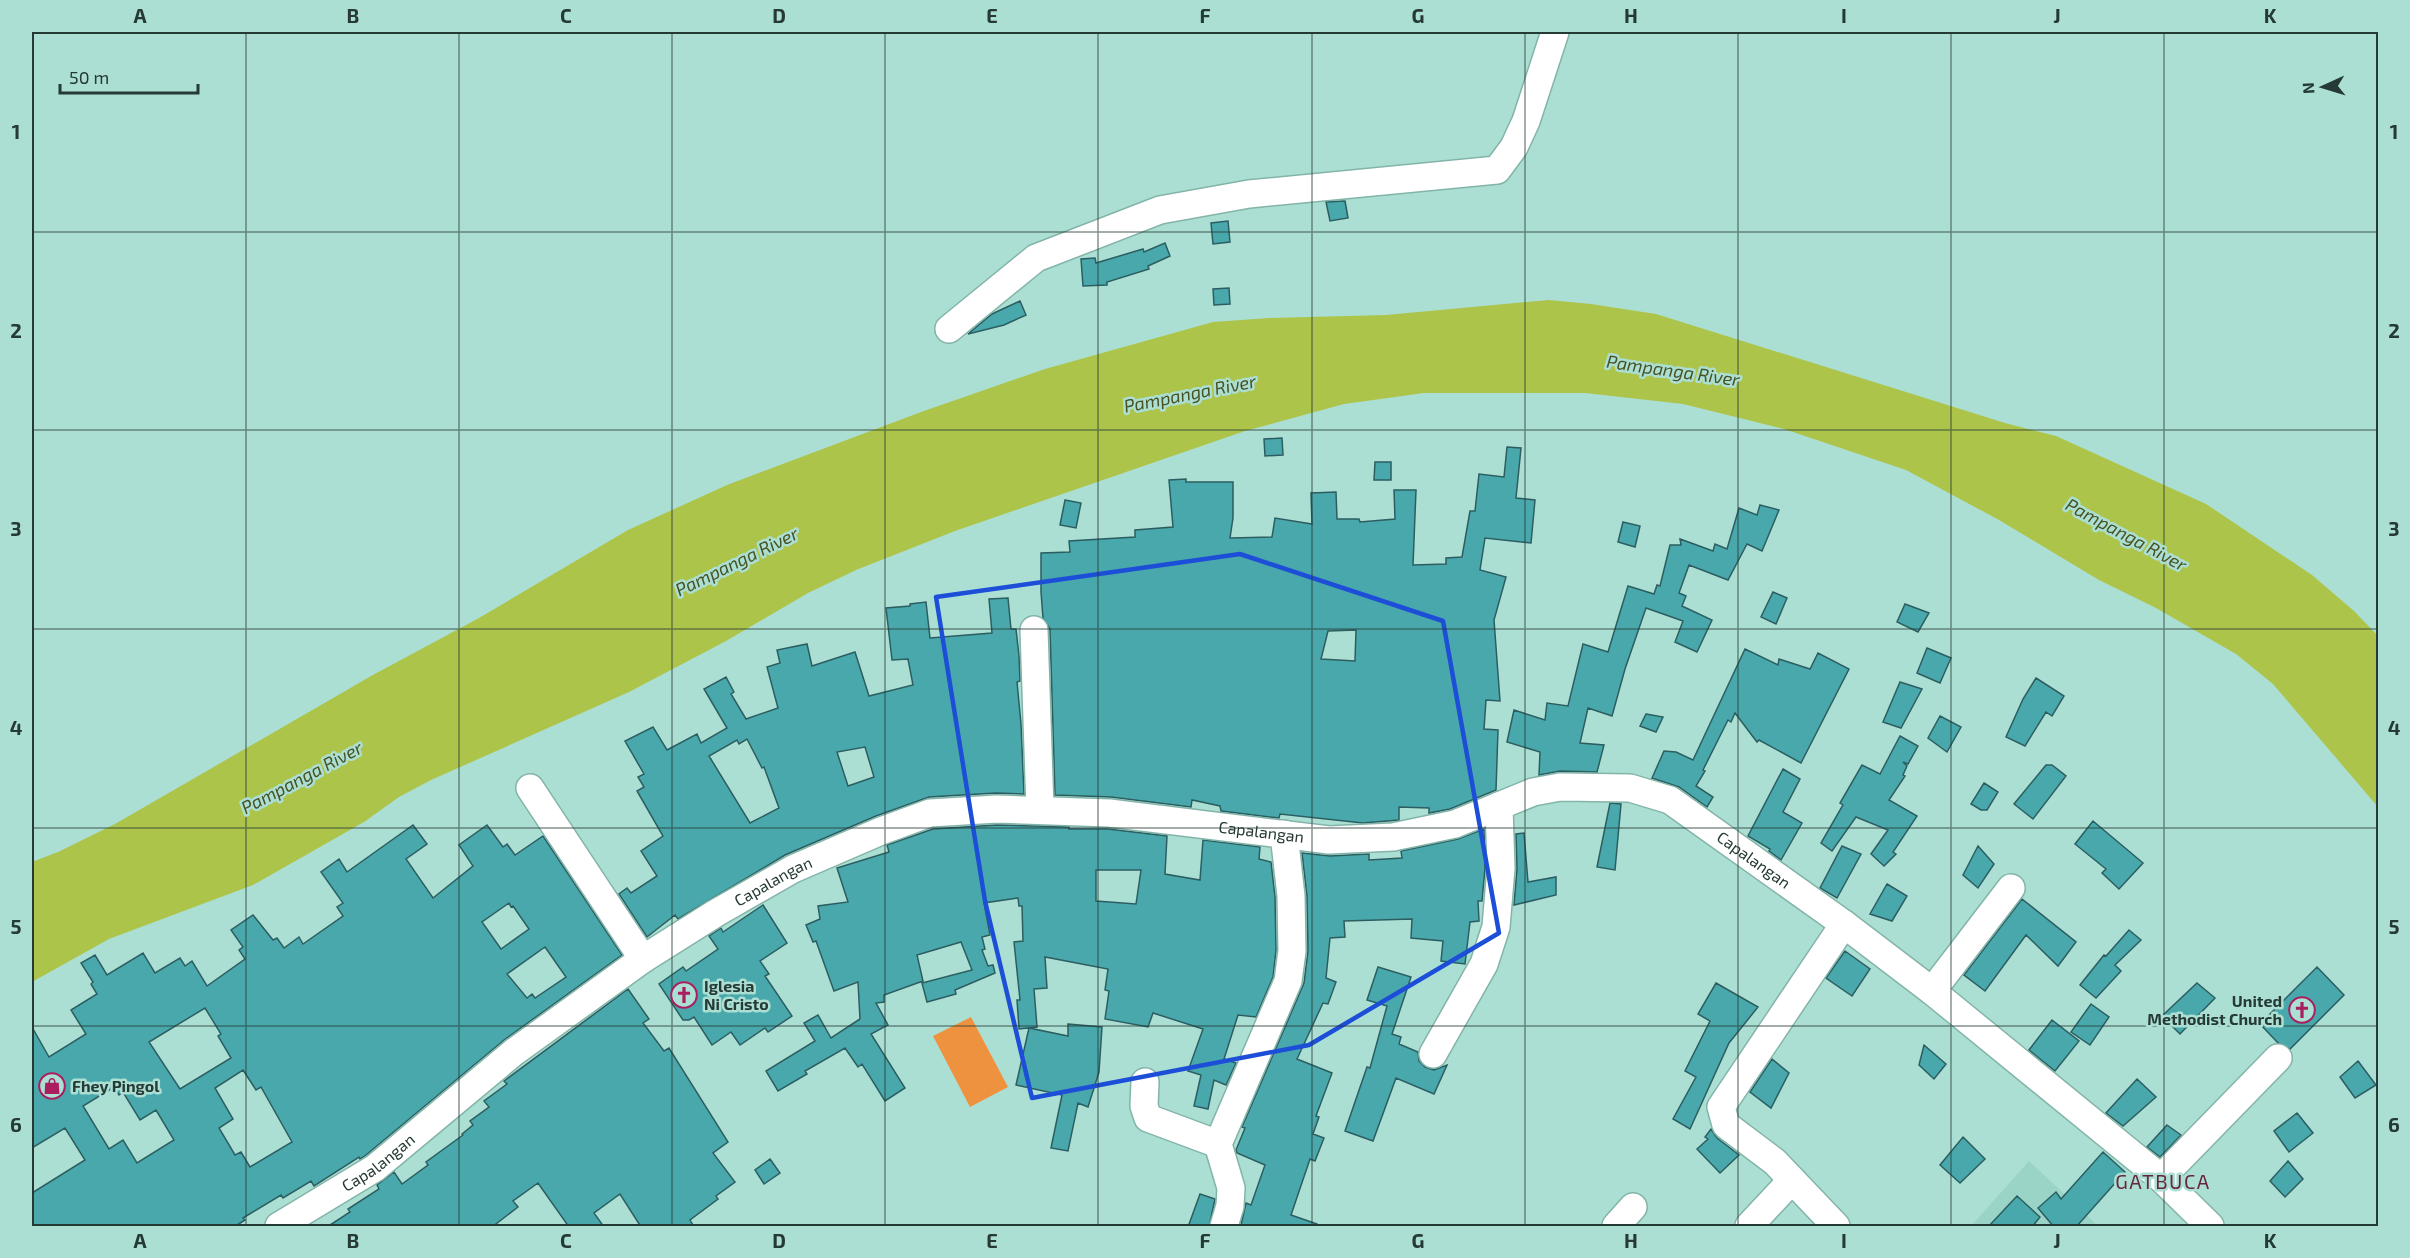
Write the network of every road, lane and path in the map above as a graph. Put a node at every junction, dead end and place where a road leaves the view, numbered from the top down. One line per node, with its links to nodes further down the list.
1 (1555, 32): 2 (street)
2 (949, 329)
3 (1034, 630): 6 (street)
4 (530, 788): 10 (street)
5 (1499, 806): 7 (street, Capalangan); 9 (street, Capalangan); 12 (street)
6 (1040, 809): 7 (street, Capalangan); 10 (street, Capalangan)
7 (1284, 834): 15 (street)
8 (2012, 888): 11 (street)
9 (1844, 924): 11 (street, Capalangan); 17 (street)
10 (643, 959): 18 (street, Capalangan)
11 (1932, 991): 16 (street, Capalangan)
12 (1433, 1054)
13 (2278, 1058): 16 (street)
14 (1145, 1082): 15 (street)
15 (1218, 1144): 19 (street)
16 (2161, 1178): 22 (street, Capalangan)
17 (1792, 1180): 20 (street); 21 (street)
18 (288, 1224)
19 (1224, 1227)
20 (1749, 1227)
21 (1836, 1227)
22 (2210, 1227)

